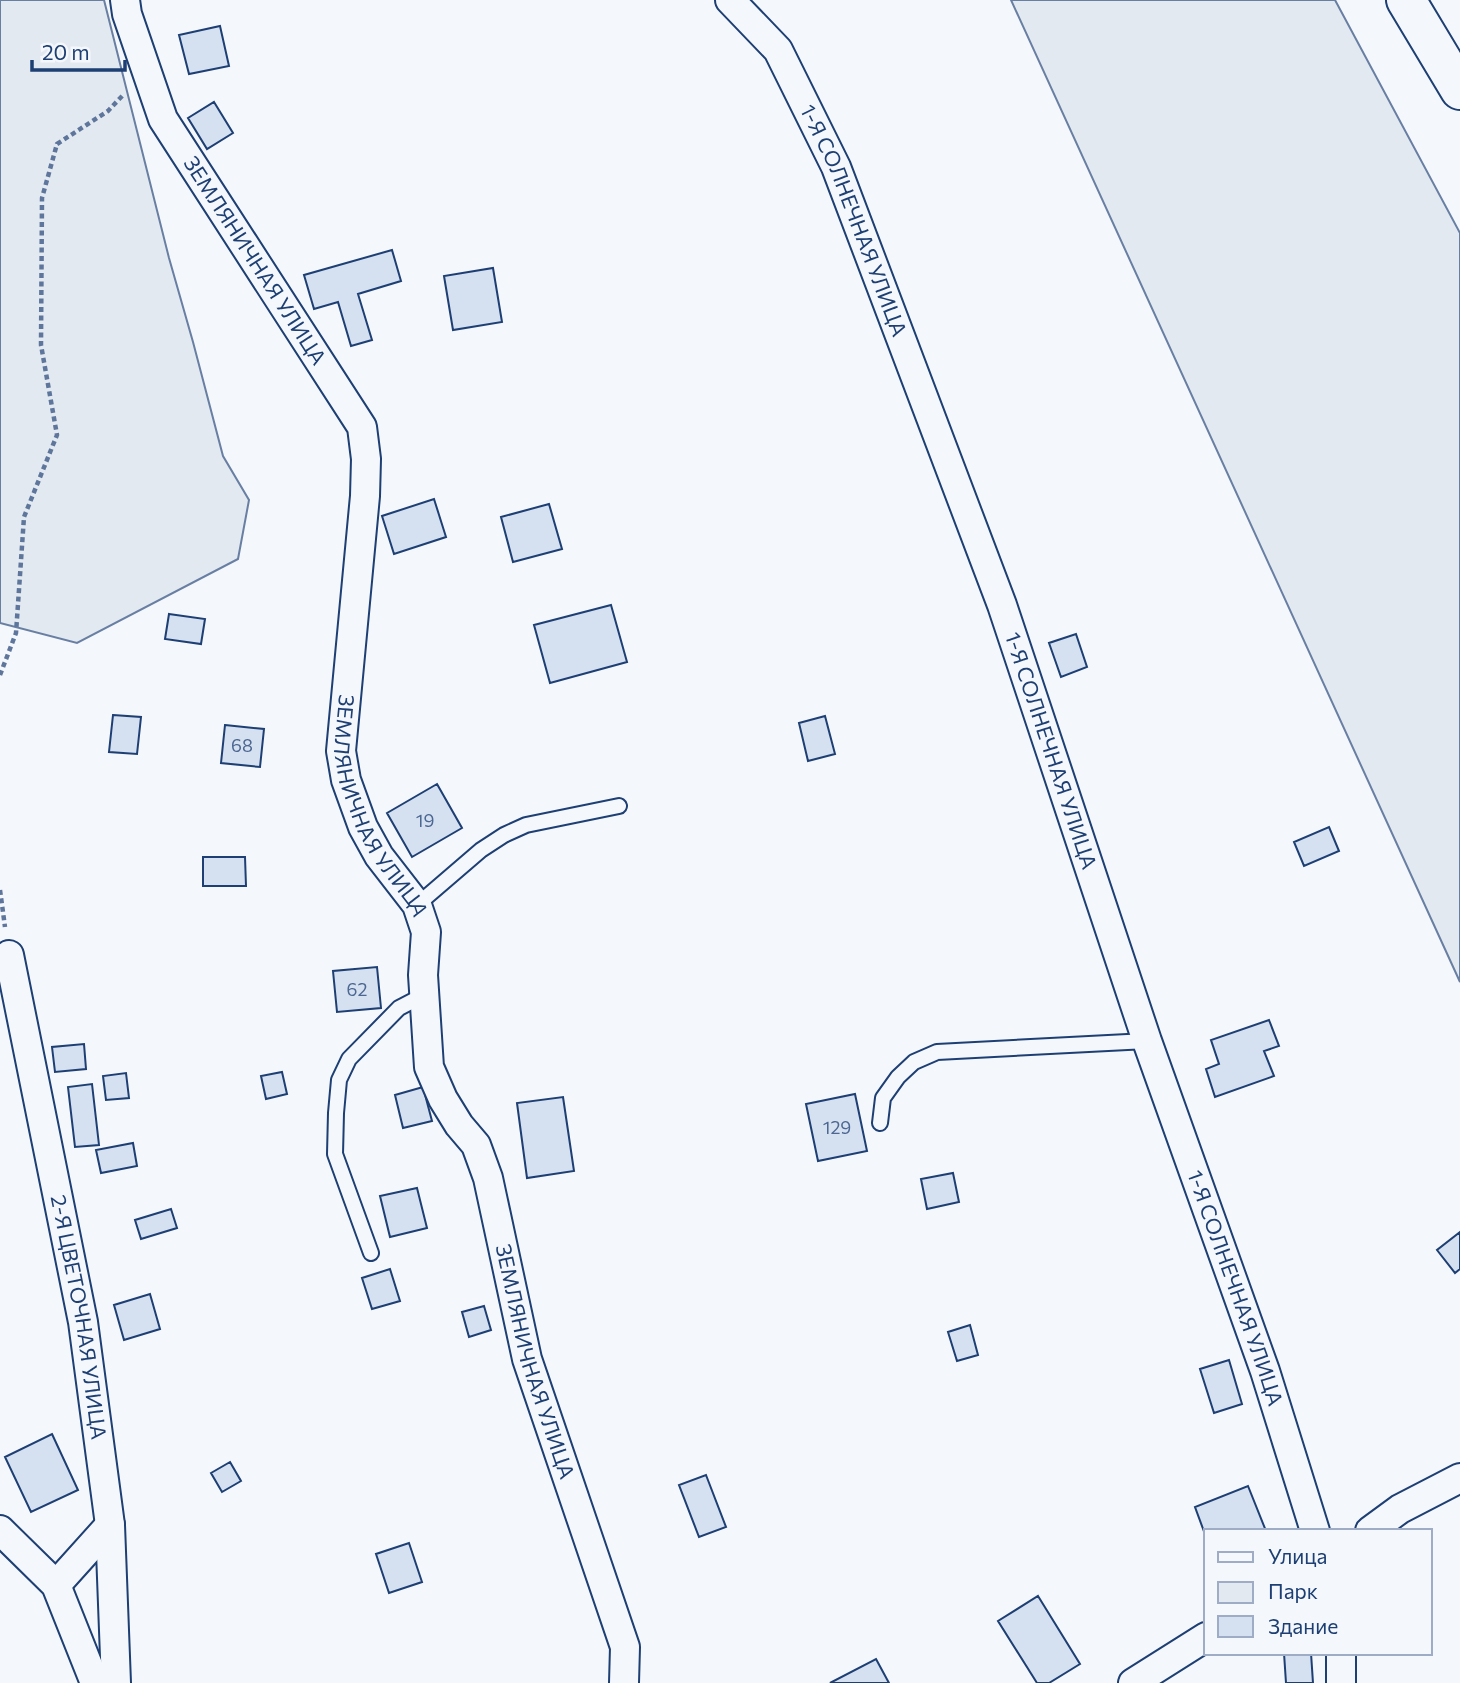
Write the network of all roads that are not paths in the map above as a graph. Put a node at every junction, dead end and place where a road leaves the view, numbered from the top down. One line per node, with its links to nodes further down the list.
1 (125, 0): 6 (street, ЗЕМЛЯНИЧНАЯ УЛИЦА)
2 (730, 0): 9 (street, 1-Я СОЛНЕЧНАЯ УЛИЦА)
3 (1406, 0): 4 (main road)
4 (1460, 90)
5 (619, 806): 6 (lane)
6 (417, 905): 8 (street, ЗЕМЛЯНИЧНАЯ УЛИЦА)
7 (9, 955): 13 (street, 2-Я ЦВЕТОЧНАЯ УЛИЦА)
8 (424, 995): 11 (lane); 22 (street, ЗЕМЛЯНИЧНАЯ УЛИЦА)
9 (1147, 1041): 10 (lane); 14 (street, 1-Я СОЛНЕЧНАЯ УЛИЦА)
10 (880, 1123)
11 (371, 1254)
12 (1460, 1478): 15 (street)
13 (110, 1525): 17 (street); 21 (street, 2-Я ЦВЕТОЧНАЯ УЛИЦА)
14 (1314, 1529)
15 (1373, 1529)
16 (0, 1530): 17 (street)
17 (56, 1586): 20 (street)
18 (1204, 1638): 23 (street)
19 (1341, 1655): 24 (street)
20 (95, 1683)
21 (116, 1683)
22 (624, 1683)
23 (1133, 1683)
24 (1341, 1683)

